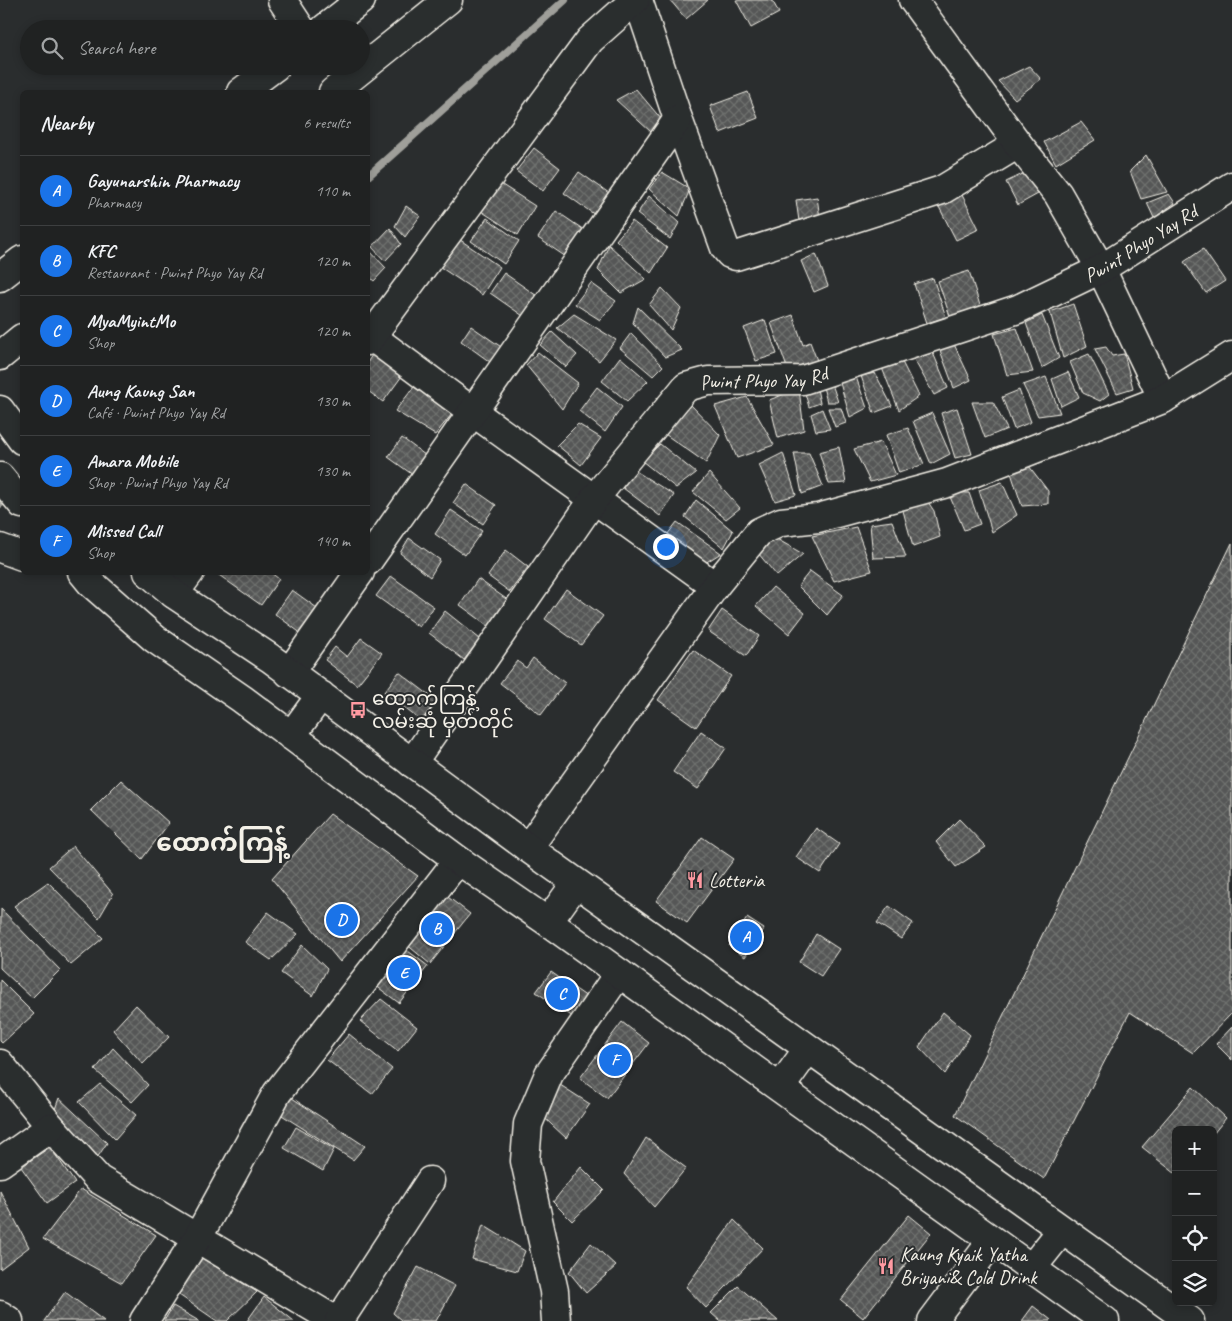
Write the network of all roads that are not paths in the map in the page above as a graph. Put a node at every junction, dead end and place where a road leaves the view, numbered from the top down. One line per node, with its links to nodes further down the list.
1 (282, 0): 6 (main road)
2 (361, 0): 7 (main road)
3 (448, 0): 8 (main road)
4 (636, 0): 13 (main road); 19 (main road)
5 (913, 0): 14 (main road)
6 (294, 20)
7 (335, 20)
8 (370, 62)
9 (264, 75): 11 (main road)
10 (354, 75): 12 (main road)
11 (244, 90)
12 (336, 90)
13 (678, 119): 14 (main road); 26 (main road)
14 (1018, 144): 17 (main road)
15 (1232, 186): 17 (main road, Pwint Phyo Yay Rd)
16 (20, 262): 18 (main road)
17 (1101, 270): 24 (main road); 29 (main road, Pwint Phyo Yay Rd)
18 (0, 277)
19 (370, 336)
20 (370, 338): 26 (main road)
21 (20, 340): 22 (main road)
22 (0, 356)
23 (1232, 356): 24 (main road)
24 (1163, 398): 38 (main road)
25 (0, 410): 27 (main road)
26 (472, 412): 29 (main road); 33 (main road)
27 (20, 437)
28 (0, 477): 30 (main road)
29 (594, 499): 38 (main road); 43 (main road, Pwint Phyo Yay Rd)
30 (20, 502)
31 (0, 548): 32 (main road)
32 (20, 555)
33 (370, 558)
34 (152, 575): 39 (main road)
35 (188, 575): 39 (main road)
36 (358, 575): 40 (main road)
37 (86, 578): 42 (main road)
38 (715, 586): 44 (main road)
39 (174, 594): 40 (main road)
40 (289, 672): 41 (main road)
41 (321, 696): 42 (main road); 43 (main road)
42 (291, 736): 45 (main road)
43 (412, 763): 44 (main road)
44 (528, 848): 46 (main road)
45 (458, 860): 47 (main road); 56 (main road)
46 (576, 883): 47 (main road); 49 (main road)
47 (548, 922): 48 (main road)
48 (618, 973): 51 (main road); 63 (main road)
49 (808, 1049): 51 (main road); 55 (main road)
50 (0, 1064): 52 (main road)
51 (780, 1088): 57 (main road)
52 (52, 1127): 53 (main road); 56 (main road)
53 (0, 1163)
54 (430, 1181): 62 (main road)
55 (1062, 1230): 58 (main road); 66 (main road)
56 (198, 1237): 61 (main road); 62 (main road)
57 (992, 1241): 58 (main road); 64 (main road)
58 (1031, 1269): 65 (main road)
59 (0, 1315): 60 (main road)
60 (9, 1321)
61 (144, 1321)
62 (338, 1321)
63 (556, 1321)
64 (932, 1321)
65 (1105, 1321)
66 (1190, 1321)

